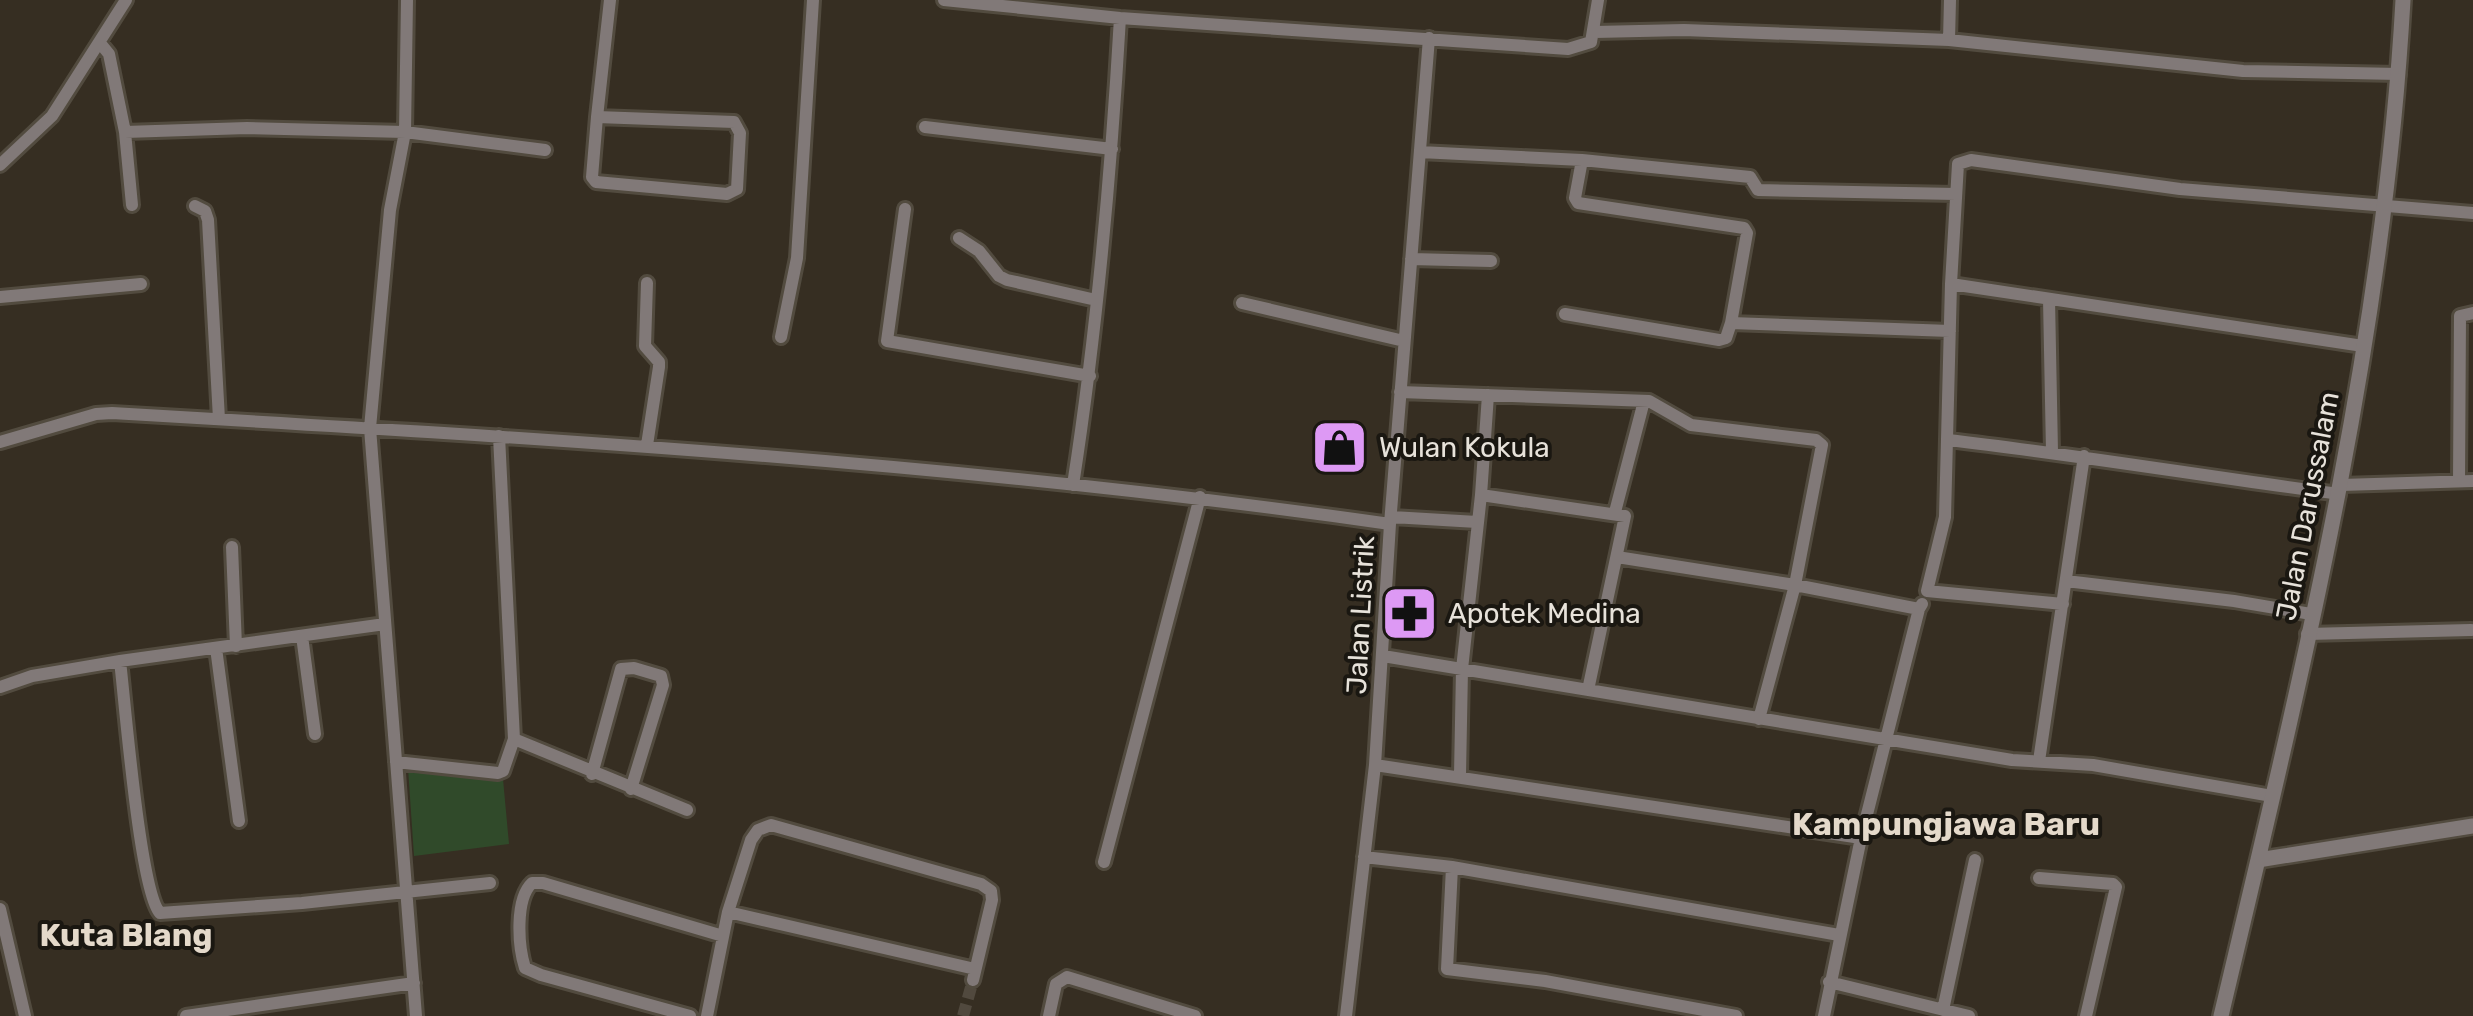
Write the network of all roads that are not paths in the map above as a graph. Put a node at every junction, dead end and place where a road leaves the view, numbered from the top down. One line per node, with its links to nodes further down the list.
1 (126, 0): 14 (street)
2 (408, 0): 19 (street)
3 (610, 0): 16 (street)
4 (813, 0): 45 (street)
5 (944, 0): 9 (street)
6 (1598, 0): 11 (street)
7 (1950, 0): 13 (street)
8 (2402, 0): 15 (street, Jalan Darussalam)
9 (995, 3): 10 (street)
10 (1120, 18): 12 (street); 20 (street)
11 (1594, 32): 12 (street); 13 (street)
12 (1428, 38): 22 (street, Jalan Listrik)
13 (1949, 40): 15 (street)
14 (100, 43): 18 (street); 24 (street)
15 (2398, 74): 28 (street, Jalan Darussalam)
16 (596, 117): 16 (street)
17 (926, 127): 20 (street)
18 (125, 132): 19 (street); 26 (street)
19 (406, 132): 21 (street); 53 (street)
20 (1112, 149): 39 (street)
21 (545, 150)
22 (1420, 152): 23 (street); 32 (street, Jalan Listrik)
23 (1582, 160): 25 (street); 43 (street)
24 (0, 165)
25 (1956, 194): 28 (street); 36 (street)
26 (132, 205)
27 (195, 206): 52 (street)
28 (2384, 208): 30 (street); 47 (street, Jalan Darussalam)
29 (905, 209): 48 (street)
30 (2473, 214)
31 (959, 238): 39 (street)
32 (1411, 258): 33 (street); 46 (street, Jalan Listrik)
33 (1492, 261)
34 (647, 283): 57 (street)
35 (140, 284): 37 (street)
36 (1951, 284): 38 (street); 44 (street)
37 (0, 297)
38 (2048, 299): 47 (street); 58 (street)
39 (1096, 300): 48 (street)
40 (1242, 303): 46 (street)
41 (2473, 313): 60 (street)
42 (1565, 314): 43 (street)
43 (1731, 323): 44 (street)
44 (1950, 331): 55 (street)
45 (781, 337)
46 (1404, 340): 49 (street, Jalan Listrik)
47 (2363, 346): 62 (street, Jalan Darussalam)
48 (1090, 376): 61 (street)
49 (1400, 392): 50 (street); 66 (street, Jalan Listrik)
50 (1488, 395): 51 (street); 63 (street)
51 (1644, 401): 65 (street); 71 (street)
52 (219, 419): 53 (street); 56 (street)
53 (370, 428): 54 (street); 76 (street)
54 (498, 436): 57 (street); 89 (street)
55 (1948, 440): 58 (street); 72 (street)
56 (0, 442)
57 (647, 446): 61 (street)
58 (2052, 452): 59 (street)
59 (2084, 456): 62 (street); 70 (street)
60 (2466, 481): 62 (street)
61 (1074, 484): 64 (street)
62 (2340, 490): 75 (street, Jalan Darussalam)
63 (1481, 495): 65 (street); 67 (street)
64 (1200, 497): 66 (street); 105 (street)
65 (1614, 512): 69 (street)
66 (1391, 520): 67 (street); 82 (street, Jalan Listrik)
67 (1478, 522): 84 (street)
68 (232, 546): 80 (street)
69 (1617, 557): 71 (street); 86 (street)
70 (2066, 581): 73 (street); 75 (street)
71 (1795, 584): 74 (street); 87 (street)
72 (1927, 591): 73 (street); 74 (street)
73 (2063, 604): 91 (street)
74 (1920, 609): 90 (street)
75 (2312, 614): 78 (street, Jalan Darussalam)
76 (385, 624): 79 (street); 92 (street)
77 (2471, 630): 78 (street)
78 (2307, 634): 97 (street, Jalan Darussalam)
79 (302, 636): 80 (street); 88 (street)
80 (236, 646): 81 (street)
81 (216, 648): 83 (street); 99 (street)
82 (1383, 656): 84 (street); 93 (street, Jalan Listrik)
83 (120, 661): 85 (street); 109 (street)
84 (1462, 669): 86 (street); 95 (street)
85 (0, 687)
86 (1588, 690): 87 (street)
87 (1759, 719): 90 (street)
88 (314, 734)
89 (514, 739): 92 (street); 94 (street)
90 (1888, 739): 91 (street); 101 (street)
91 (2039, 761): 97 (street)
92 (396, 762): 109 (street)
93 (1376, 765): 95 (street); 102 (street, Jalan Listrik)
94 (592, 774): 96 (street); 96 (street)
95 (1460, 775): 101 (street)
96 (631, 788): 98 (street)
97 (2272, 796): 104 (street, Jalan Darussalam)
98 (686, 810)
99 (239, 821)
100 (2473, 826): 104 (street)
101 (1861, 838): 112 (street)
102 (1364, 858): 106 (street); 124 (street, Jalan Listrik)
103 (1975, 860): 116 (street)
104 (2258, 860): 129 (street, Jalan Darussalam)
105 (1104, 862)
106 (1452, 868): 112 (street); 125 (street)
107 (2040, 878): 128 (street)
108 (490, 883): 109 (street)
109 (407, 892): 115 (street)
110 (0, 909): 117 (street)
111 (728, 912): 111 (street); 113 (street)
112 (1839, 935): 114 (street)
113 (722, 936): 120 (street); 121 (street)
114 (1829, 982): 116 (street); 126 (street)
115 (414, 984): 118 (street); 119 (street)
116 (1943, 1010): 127 (street)
117 (25, 1016)
118 (186, 1016)
119 (416, 1016)
120 (690, 1016)
121 (707, 1016)
122 (1049, 1016): 123 (street)
123 (1196, 1016)
124 (1346, 1016)
125 (1736, 1016)
126 (1824, 1016)
127 (1969, 1016)
128 (2086, 1016)
129 (2221, 1016)

